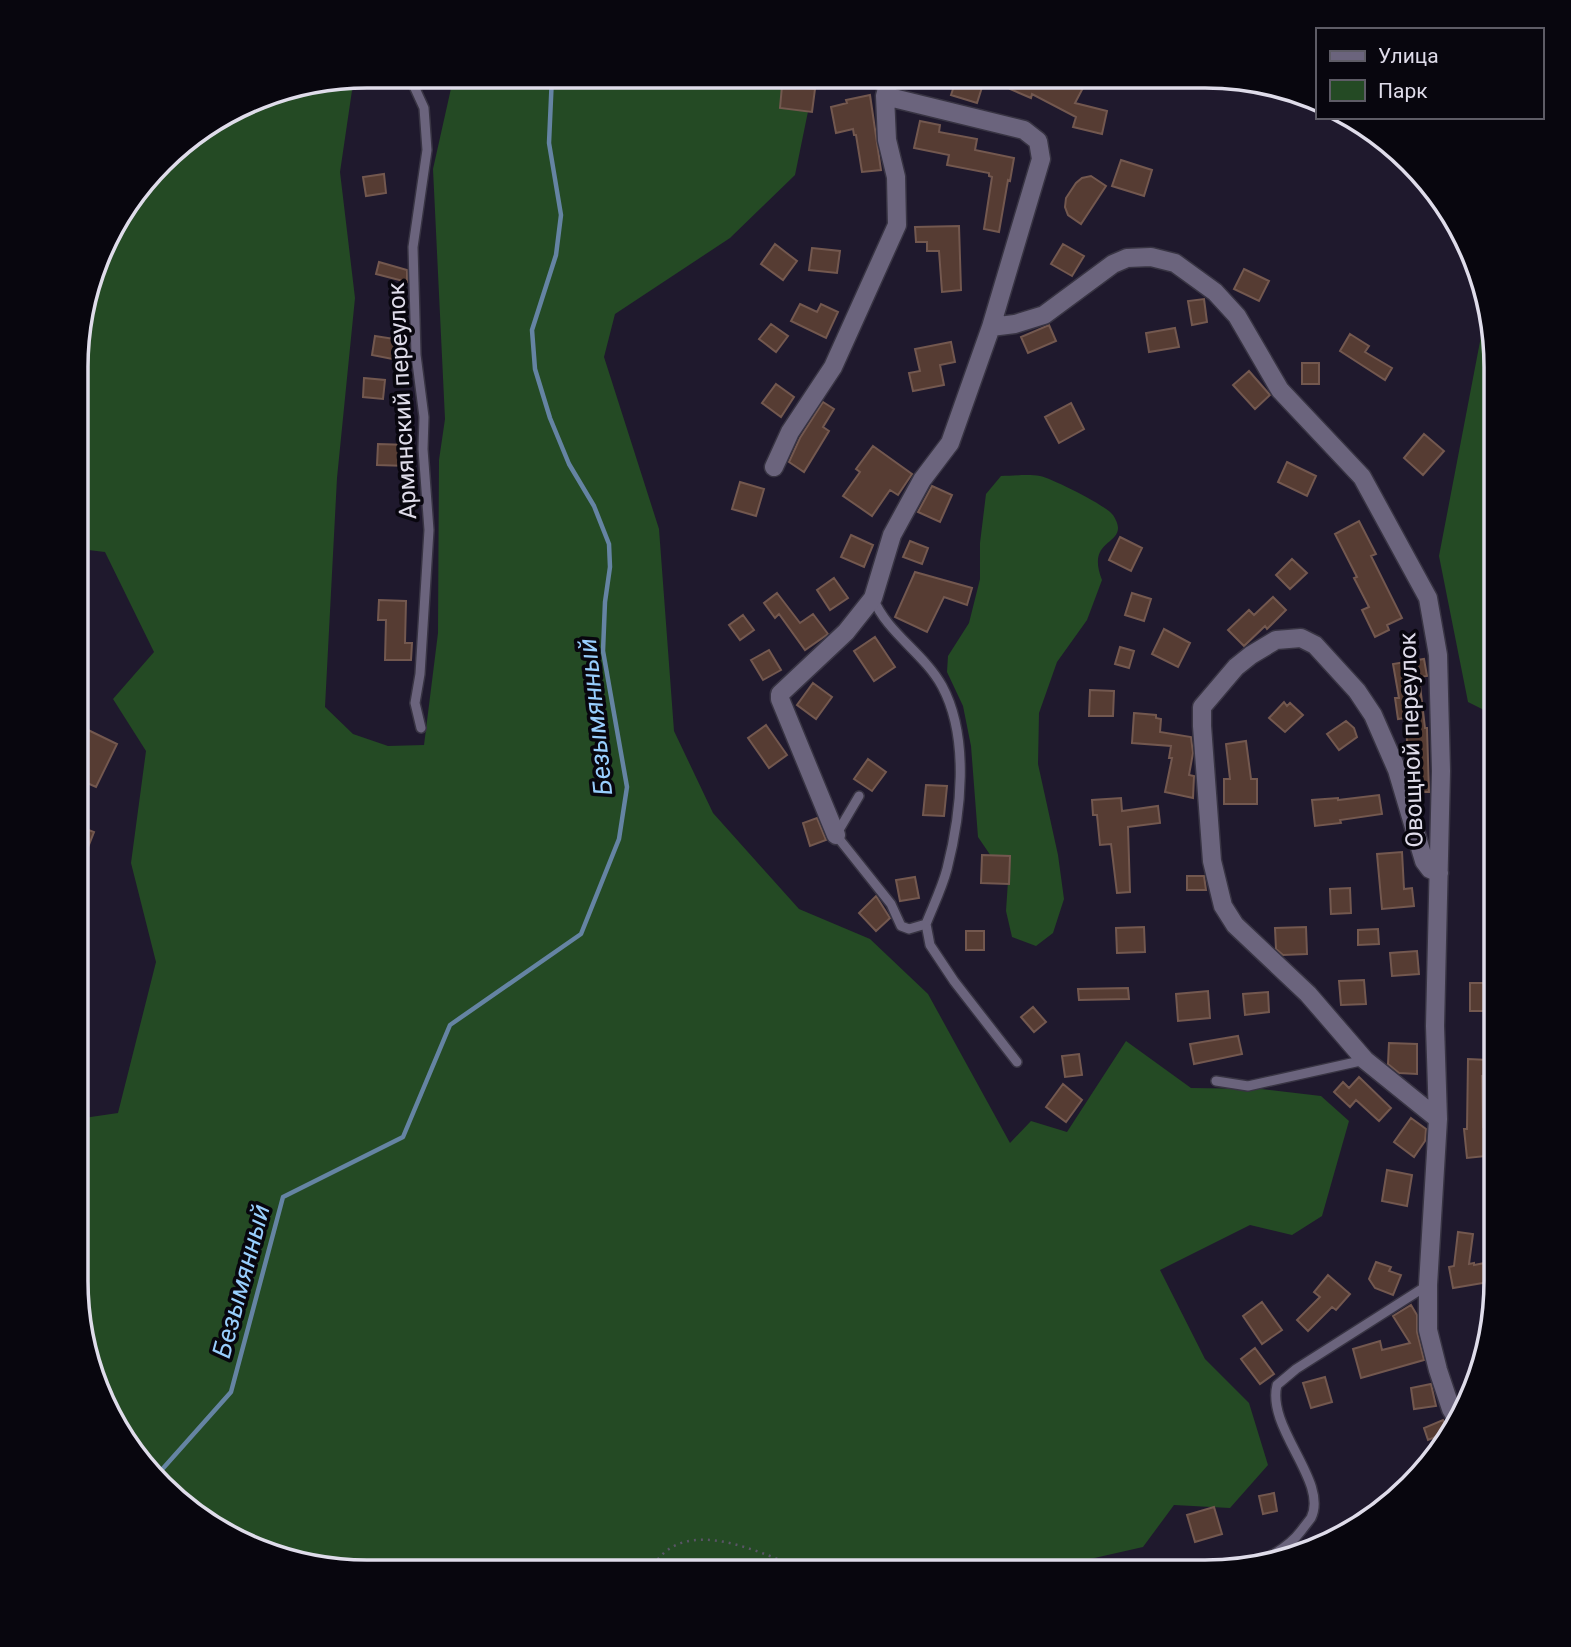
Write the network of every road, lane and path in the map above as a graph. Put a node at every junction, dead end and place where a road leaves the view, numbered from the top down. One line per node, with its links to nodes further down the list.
1 (414, 88): 7 (lane, Армянский переулок)
2 (887, 88): 3 (street)
3 (885, 96): 4 (street); 5 (street)
4 (991, 327): 6 (street); 10 (street, Овощной переулок)
5 (774, 467)
6 (873, 598): 9 (street); 11 (lane)
7 (421, 728)
8 (859, 796): 9 (lane)
9 (836, 835): 11 (lane)
10 (1439, 873): 12 (street); 15 (street, Овощной переулок)
11 (926, 924): 13 (lane)
12 (1365, 1060): 14 (lane); 15 (street)
13 (1017, 1062)
14 (1216, 1081)
15 (1438, 1119): 16 (street, Овощной переулок)
16 (1428, 1284): 17 (street, Овощной переулок); 18 (lane)
17 (1452, 1410)
18 (1281, 1549)
19 (658, 1560): 20 (path)
20 (777, 1560)

